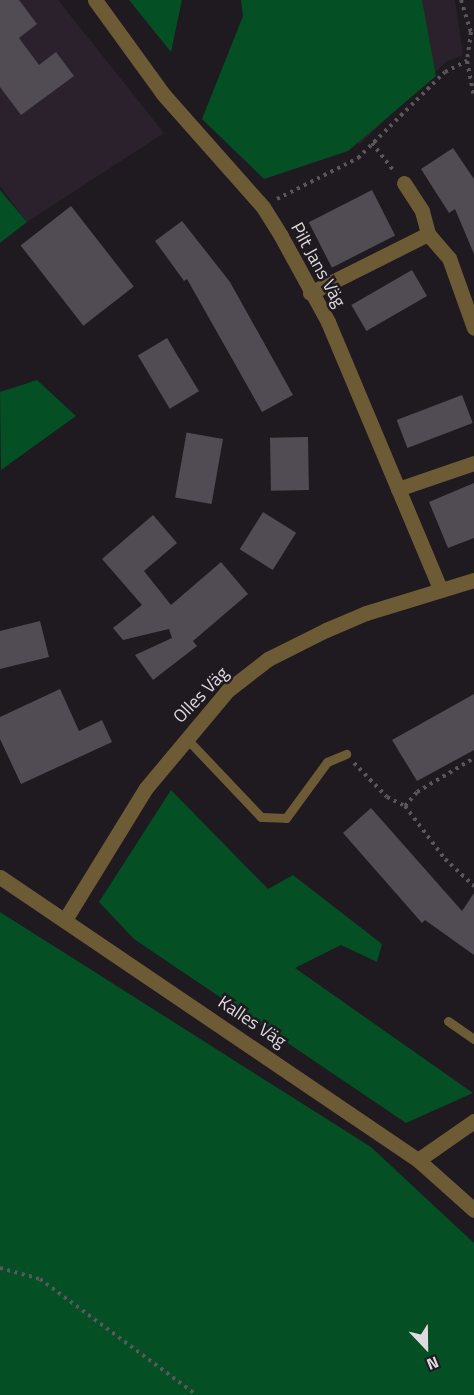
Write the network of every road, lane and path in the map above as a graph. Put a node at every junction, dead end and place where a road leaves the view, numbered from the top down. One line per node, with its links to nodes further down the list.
1 (94, 0): 7 (street, Pilt Jans Väg)
2 (461, 0): 3 (path)
3 (467, 61): 4 (path); 5 (path)
4 (474, 98)
5 (372, 143): 6 (path); 7 (path)
6 (404, 183): 8 (street)
7 (263, 207): 9 (street, Pilt Jans Väg)
8 (428, 234): 9 (street); 10 (street)
9 (310, 293): 12 (street, Pilt Jans Väg)
10 (474, 328)
11 (474, 463): 12 (street)
12 (398, 489): 14 (street, Pilt Jans Väg)
13 (474, 579): 14 (street, Olles Väg)
14 (440, 589): 15 (street, Olles Väg)
15 (186, 738): 16 (lane); 21 (street, Olles Väg)
16 (346, 754): 18 (path)
17 (474, 758): 18 (path)
18 (405, 806): 20 (path)
19 (0, 877): 21 (street, Kalles Väg)
20 (474, 886)
21 (66, 918): 25 (street, Kalles Väg)
22 (448, 1021): 23 (lane)
23 (474, 1039)
24 (474, 1121): 25 (street)
25 (418, 1160): 26 (street, Kalles Väg)
26 (474, 1210)
27 (0, 1268): 28 (path)
28 (197, 1395)

